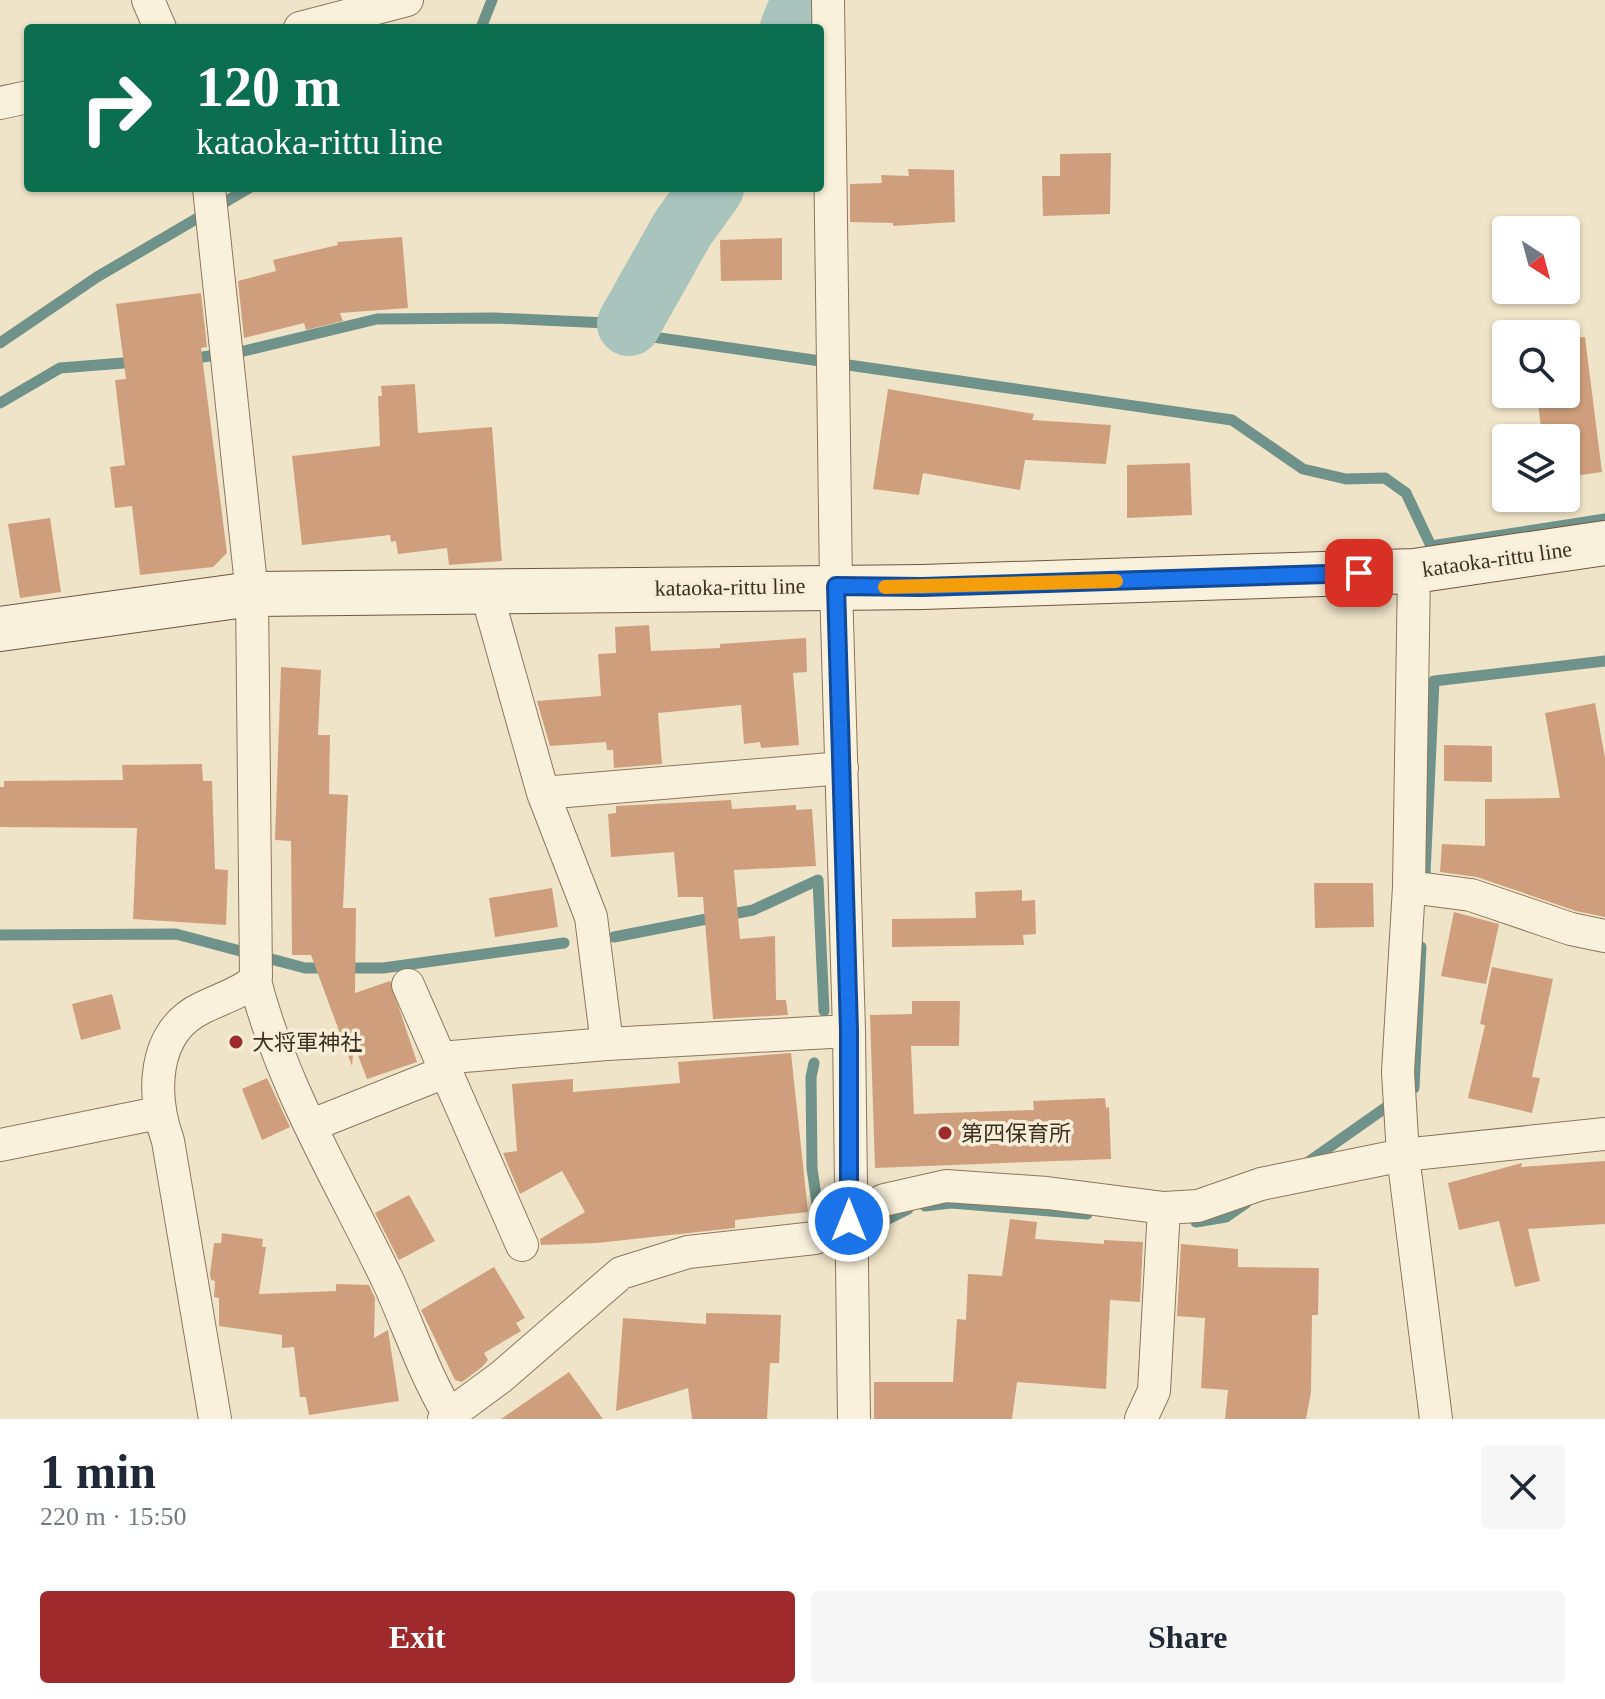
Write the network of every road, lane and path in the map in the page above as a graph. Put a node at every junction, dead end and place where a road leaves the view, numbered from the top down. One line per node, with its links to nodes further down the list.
1 (148, 0): 4 (street)
2 (407, 0): 5 (street)
3 (828, 0): 11 (street)
4 (158, 24)
5 (315, 24)
6 (24, 98): 7 (street)
7 (0, 103)
8 (209, 192): 13 (street)
9 (1605, 543): 10 (main road, kataoka-rittu line)
10 (1414, 571): 11 (main road, kataoka-rittu line); 17 (street)
11 (836, 586): 12 (main road, kataoka-rittu line); 15 (street)
12 (486, 591): 13 (main road, kataoka-rittu line); 16 (street)
13 (252, 594): 14 (main road, kataoka-rittu line); 19 (street)
14 (0, 629)
15 (842, 768): 16 (street); 21 (street)
16 (543, 793): 22 (street)
17 (1411, 888): 18 (street); 27 (street)
18 (1605, 936)
19 (256, 980): 24 (street); 25 (street)
20 (408, 985): 23 (street)
21 (849, 1031): 22 (street); 30 (street)
22 (607, 1044): 23 (street)
23 (443, 1065): 25 (street); 31 (street)
24 (158, 1113): 28 (street); 33 (street)
25 (312, 1125): 32 (street)
26 (1605, 1134): 27 (street)
27 (1402, 1139): 29 (street); 36 (street)
28 (0, 1145)
29 (1164, 1210): 30 (street); 35 (street)
30 (849, 1222): 32 (street); 34 (street)
31 (522, 1245)
32 (449, 1418)
33 (215, 1419)
34 (854, 1419)
35 (1141, 1419)
36 (1436, 1419)

